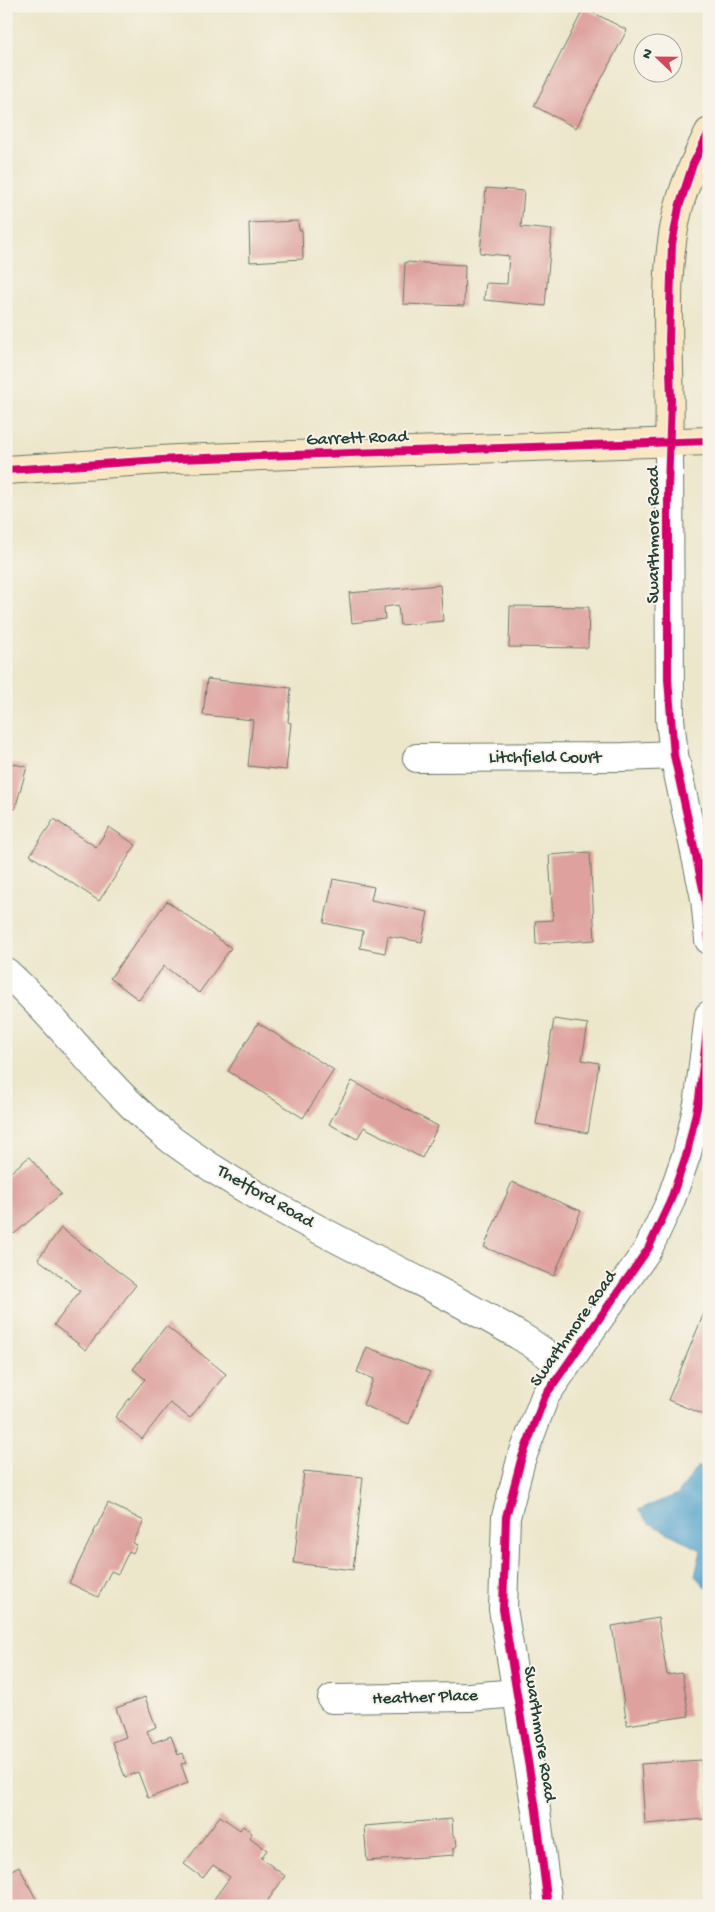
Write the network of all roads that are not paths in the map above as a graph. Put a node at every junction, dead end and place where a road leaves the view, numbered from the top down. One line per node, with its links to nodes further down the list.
1 (709, 132): 3 (street, Swarthmore Road)
2 (709, 441): 3 (street, Garrett Road)
3 (669, 442): 4 (street, Garrett Road); 5 (street, Swarthmore Road)
4 (6, 470)
5 (674, 754): 6 (street, Litchfield Court); 7 (street, Swarthmore Road)
6 (417, 758)
7 (709, 940)
8 (6, 972): 10 (street, Thetford Road)
9 (709, 1015): 10 (street, Swarthmore Road)
10 (564, 1367): 11 (street, Swarthmore Road)
11 (518, 1693): 12 (street, Heather Place); 13 (street, Swarthmore Road)
12 (332, 1699)
13 (548, 1906)

